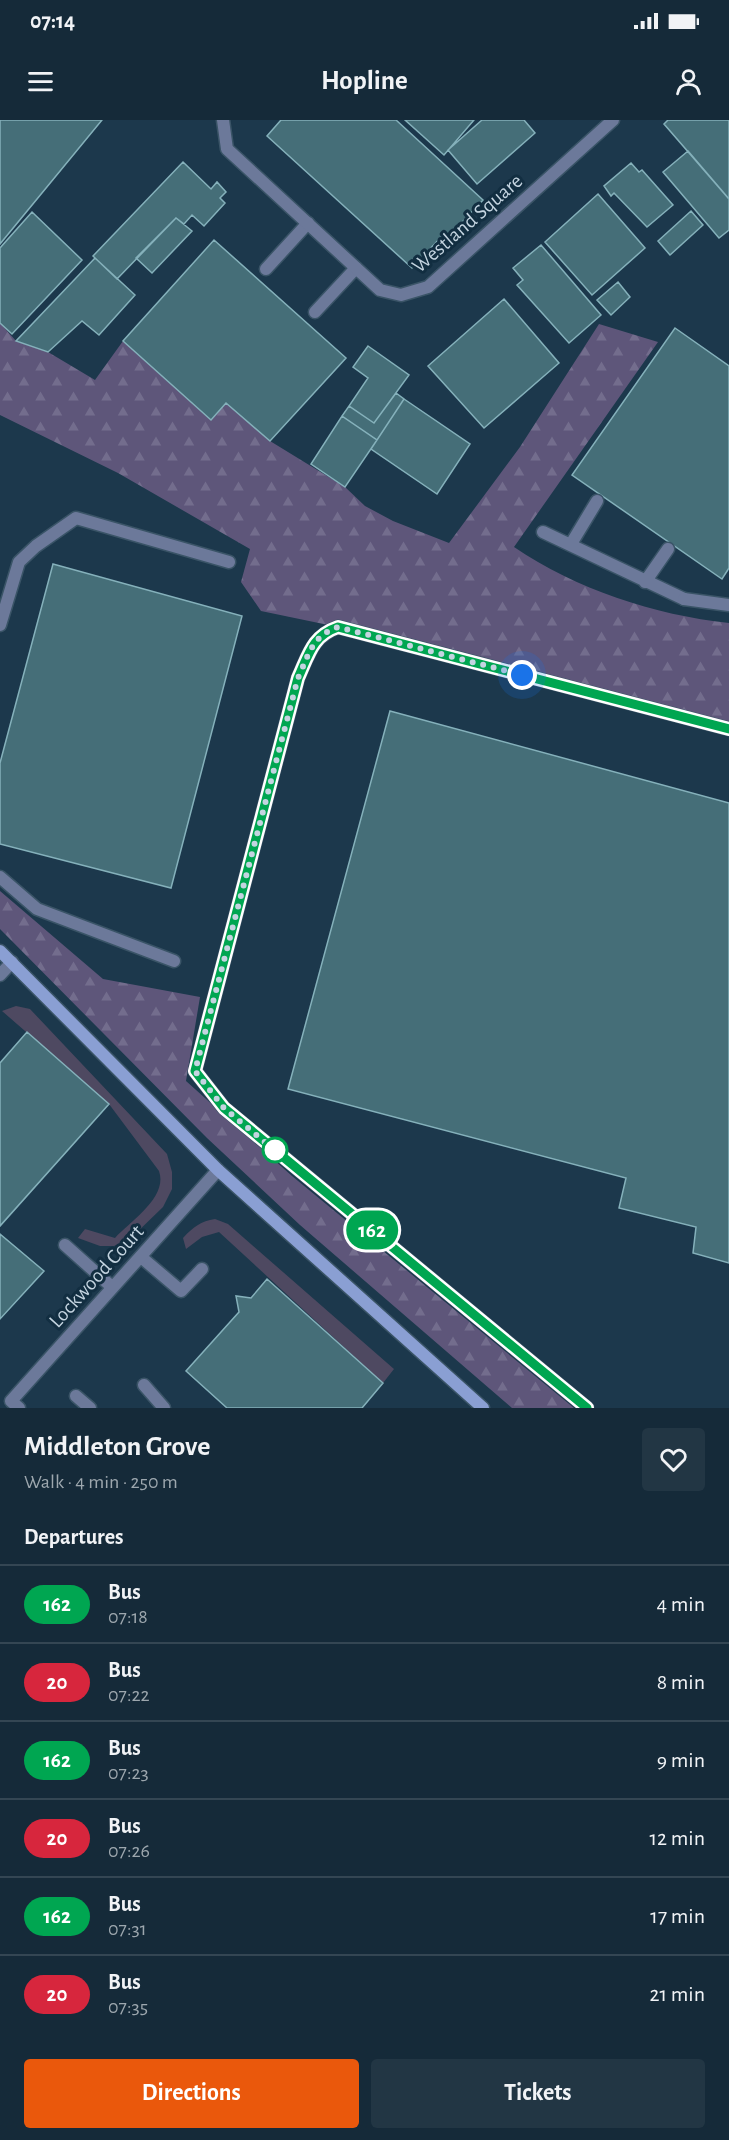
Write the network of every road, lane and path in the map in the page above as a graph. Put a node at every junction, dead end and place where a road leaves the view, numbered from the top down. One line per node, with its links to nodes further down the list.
1 (224, 120): 3 (street, Westland Square)
2 (612, 120): 4 (street, Westland Square)
3 (308, 223): 4 (street, Westland Square); 5 (street)
4 (356, 267): 6 (street)
5 (266, 269)
6 (315, 312)
7 (597, 501): 9 (street)
8 (543, 532): 9 (street)
9 (571, 544): 12 (street)
10 (668, 549): 12 (street)
11 (229, 562): 14 (street)
12 (645, 582): 13 (street)
13 (729, 605)
14 (0, 625)
15 (729, 729): 32 (street)
16 (0, 877): 18 (street)
17 (0, 951): 19 (street)
18 (174, 961)
19 (12, 962): 20 (street); 21 (street)
20 (0, 975)
21 (218, 1170): 23 (street, Lockwood Court); 31 (street)
22 (65, 1245): 25 (street)
23 (141, 1257): 24 (street); 25 (street, Lockwood Court)
24 (202, 1269)
25 (112, 1287): 28 (street, Lockwood Court)
26 (144, 1385): 30 (street)
27 (76, 1396): 29 (street)
28 (11, 1406)
29 (90, 1408)
30 (164, 1408)
31 (483, 1408)
32 (587, 1408)

